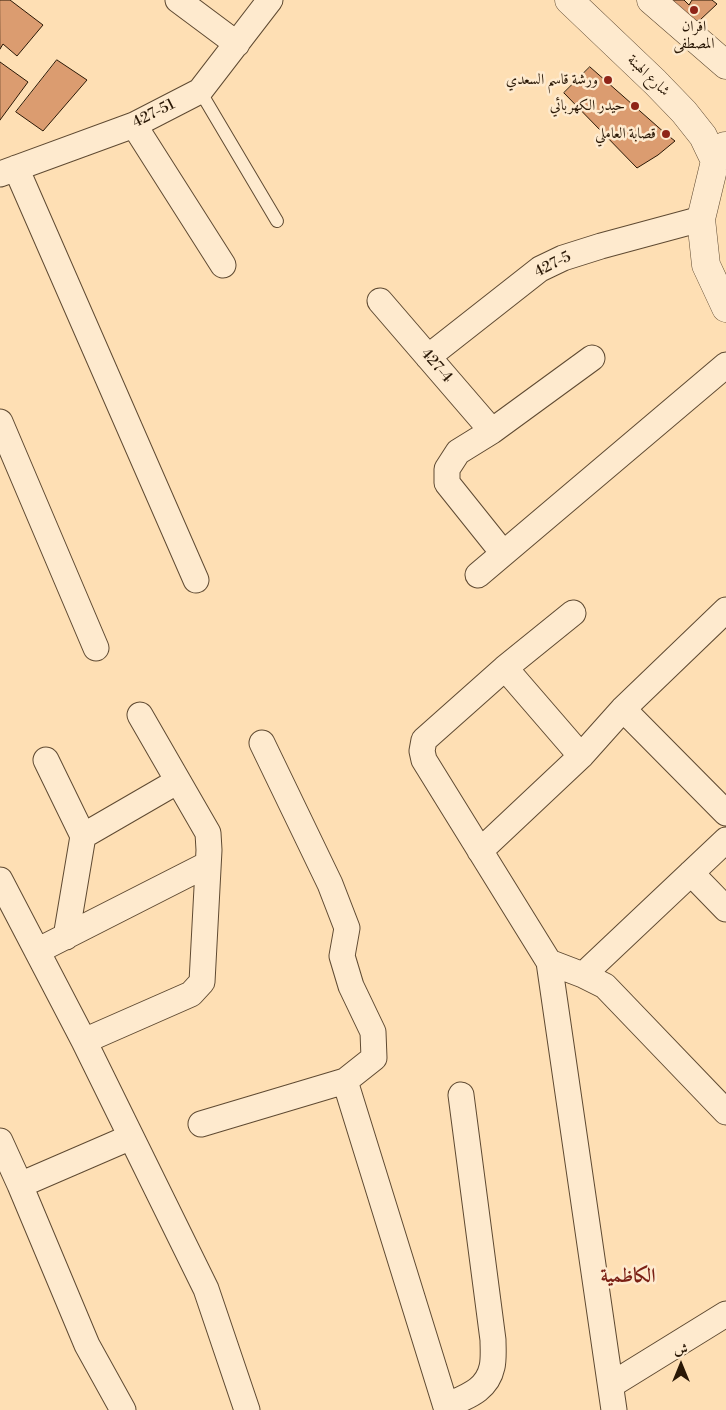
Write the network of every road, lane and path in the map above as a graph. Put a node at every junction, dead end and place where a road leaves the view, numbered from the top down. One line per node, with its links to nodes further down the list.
1 (178, 0): 5 (street)
2 (270, 0): 5 (street, 427-51)
3 (569, 0): 9 (street, شارع الهبنة)
4 (651, 0): 6 (street)
5 (237, 44): 7 (street, 427-51)
6 (722, 60)
7 (200, 91): 8 (street, 427-51); 12 (lane)
8 (134, 125): 10 (street, 427-51); 13 (street)
9 (720, 153): 11 (street)
10 (8, 171): 23 (street)
11 (701, 219): 15 (street); 16 (street, 427-5)
12 (277, 221)
13 (223, 265)
14 (380, 301): 16 (street, 427-4)
15 (726, 308)
16 (428, 357): 20 (street, 427-4)
17 (592, 358): 20 (street)
18 (726, 365): 21 (street)
19 (0, 422): 26 (street)
20 (492, 431): 21 (street)
21 (503, 553): 22 (street)
22 (478, 575)
23 (196, 580)
24 (726, 610): 28 (street)
25 (573, 613): 27 (street)
26 (96, 648)
27 (505, 668): 31 (street); 37 (street)
28 (623, 709): 31 (street); 34 (street)
29 (140, 715): 33 (street)
30 (262, 743): 47 (street)
31 (581, 756): 37 (street)
32 (46, 760): 35 (street)
33 (178, 781): 35 (street); 38 (street)
34 (726, 813)
35 (83, 836): 42 (street)
36 (726, 840): 39 (street)
37 (480, 851): 44 (street)
38 (208, 864): 42 (street); 46 (street)
39 (691, 873): 41 (street); 45 (street)
40 (0, 880): 43 (street)
41 (726, 908)
42 (66, 936): 43 (street)
43 (38, 951): 46 (street)
44 (549, 962): 45 (street); 55 (street)
45 (583, 975): 49 (street)
46 (84, 1041): 51 (street)
47 (345, 1082): 50 (street); 56 (street)
48 (461, 1095): 56 (street)
49 (726, 1112)
50 (201, 1124)
51 (131, 1136): 53 (street); 58 (street)
52 (0, 1141): 53 (street)
53 (20, 1185): 57 (street)
54 (726, 1314): 55 (street)
55 (611, 1385): 59 (street)
56 (446, 1408)
57 (123, 1410)
58 (247, 1410)
59 (614, 1410)

